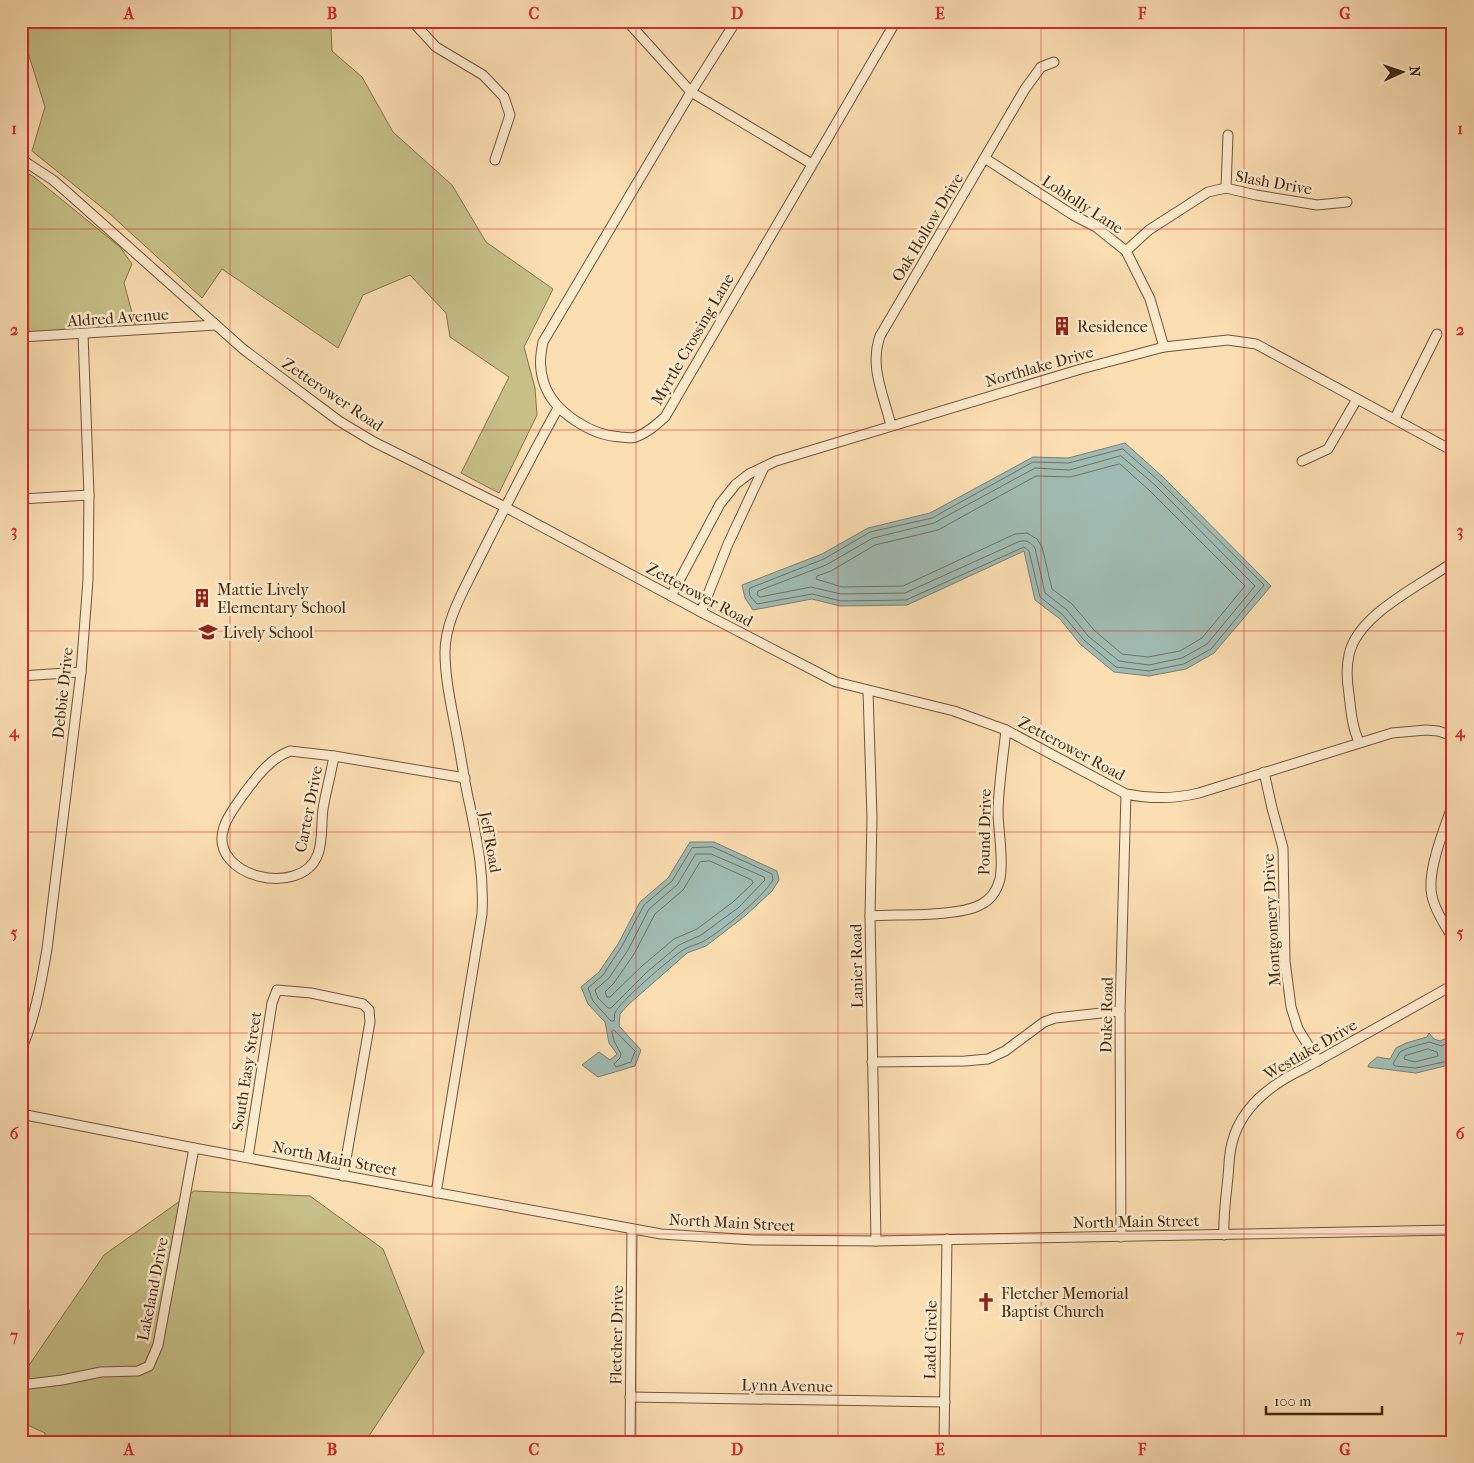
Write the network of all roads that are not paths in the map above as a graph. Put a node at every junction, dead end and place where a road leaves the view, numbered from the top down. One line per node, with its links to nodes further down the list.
1 (412, 21): 10 (street)
2 (627, 21): 6 (street)
3 (736, 21): 6 (street, Myrtle Crossing Lane)
4 (896, 21): 11 (street, Myrtle Crossing Lane)
5 (1054, 62): 9 (street, Oak Hollow Drive)
6 (691, 92): 11 (street); 21 (street, Myrtle Crossing Lane)
7 (1228, 135): 12 (street)
8 (21, 159): 15 (street, Zetterower Road)
9 (986, 159): 14 (street, Loblolly Lane); 23 (street, Oak Hollow Drive)
10 (496, 160)
11 (812, 164): 21 (street, Myrtle Crossing Lane)
12 (1226, 188): 13 (street, Slash Drive); 14 (street, Slash Drive)
13 (1347, 202)
14 (1126, 250): 19 (street, Loblolly Lane)
15 (216, 325): 16 (street, Aldred Avenue); 29 (street, Zetterower Road)
16 (83, 334): 18 (street, Aldred Avenue); 27 (street, Debbie Drive)
17 (1437, 334): 22 (street)
18 (21, 337)
19 (1164, 346): 20 (street, Northlake Drive); 23 (street, Northlake Drive)
20 (1357, 399): 22 (street, Northlake Drive); 25 (street)
21 (558, 408): 29 (street, Jeff Road)
22 (1395, 418): 24 (street, Northlake Drive)
23 (892, 426): 26 (street, Northlake Drive)
24 (1453, 451)
25 (1302, 461)
26 (764, 467): 31 (street, Northlake Drive); 32 (street)
27 (89, 495): 28 (street); 33 (street, Debbie Drive)
28 (21, 499)
29 (505, 507): 31 (street, Zetterower Road); 41 (street, Jeff Road)
30 (1453, 562): 38 (street)
31 (671, 596): 32 (street, Zetterower Road)
32 (701, 612): 35 (street, Zetterower Road)
33 (81, 672): 34 (street); 48 (street, Debbie Drive)
34 (21, 676)
35 (868, 691): 36 (street, Zetterower Road); 44 (street, Lanier Road)
36 (1006, 730): 42 (street, Zetterower Road); 44 (street, Pound Drive)
37 (1453, 736): 38 (street, Zetterower Road)
38 (1359, 742): 40 (street, Zetterower Road)
39 (334, 756): 39 (street, Carter Drive); 41 (street, Carter Drive)
40 (1264, 772): 42 (street, Zetterower Road); 50 (street, Montgomery Drive)
41 (465, 778): 55 (street, Jeff Road)
42 (1126, 794): 47 (street, Duke Road)
43 (1453, 804): 45 (street)
44 (870, 916): 49 (street, Lanier Road)
45 (1453, 938)
46 (1453, 985): 50 (street, Westlake Drive)
47 (1120, 1011): 49 (street); 59 (street, Duke Road)
48 (21, 1050)
49 (872, 1062): 61 (street, Lanier Road)
50 (1318, 1062): 58 (street, Westlake Drive)
51 (21, 1114): 52 (street, North Main Street)
52 (194, 1148): 53 (street, North Main Street); 63 (street, Lakeland Drive)
53 (248, 1157): 54 (street, North Main Street); 54 (street, South Easy Street)
54 (344, 1176): 55 (street, North Main Street)
55 (436, 1193): 56 (street, North Main Street)
56 (632, 1229): 61 (street, North Main Street); 64 (street, Fletcher Drive)
57 (1453, 1230): 58 (street, North Main Street)
58 (1224, 1235): 59 (street, North Main Street)
59 (1121, 1237): 60 (street, North Main Street)
60 (947, 1239): 61 (street, North Main Street); 65 (street, Ladd Circle)
61 (876, 1241)
62 (24, 1311): 63 (street)
63 (23, 1385)
64 (630, 1397): 65 (street, Lynn Avenue); 66 (street, Fletcher Drive)
65 (945, 1402): 67 (street, Ladd Circle)
66 (630, 1442)
67 (944, 1442)

